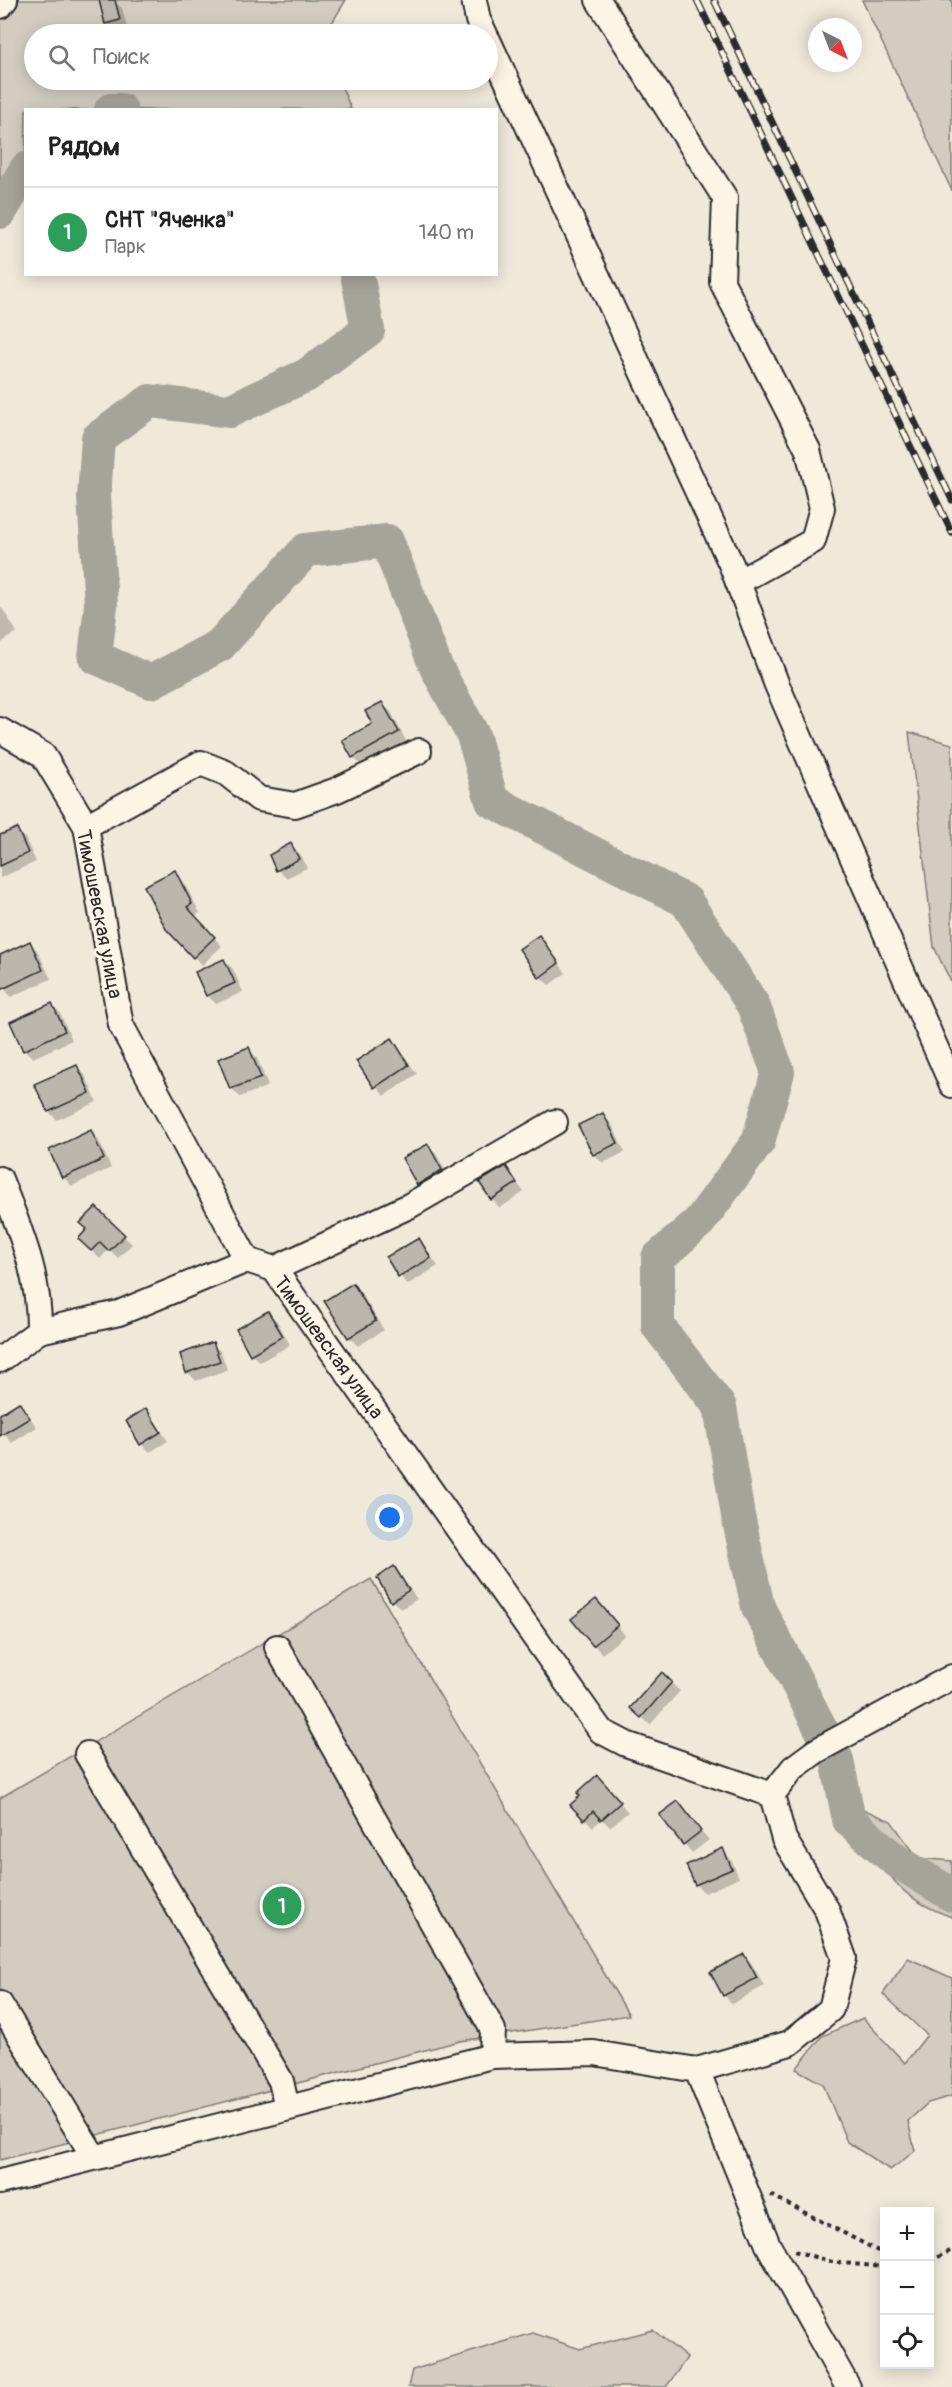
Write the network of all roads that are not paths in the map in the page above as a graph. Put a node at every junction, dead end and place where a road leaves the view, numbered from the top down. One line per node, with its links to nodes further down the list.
1 (5, 0): 4 (street)
2 (474, 0): 5 (street)
3 (598, 0): 7 (street)
4 (0, 6)
5 (482, 24)
6 (498, 62): 7 (street)
7 (734, 573): 11 (street)
8 (0, 730): 10 (street, Тимошевская улица)
9 (419, 751): 10 (street)
10 (86, 826): 14 (street, Тимошевская улица)
11 (952, 1085)
12 (555, 1122): 15 (street)
13 (0, 1179): 16 (street)
14 (248, 1260): 15 (street, Тимошевская улица); 16 (street)
15 (274, 1269): 21 (street, Тимошевская улица)
16 (39, 1331): 17 (street)
17 (0, 1360)
18 (277, 1647): 23 (street)
19 (952, 1677): 21 (street)
20 (87, 1754): 25 (street)
21 (772, 1795): 24 (street)
22 (0, 2004): 26 (street)
23 (492, 2056): 24 (street); 25 (street)
24 (697, 2070): 28 (street)
25 (287, 2108): 26 (street)
26 (94, 2157): 27 (street)
27 (0, 2182)
28 (848, 2387)

